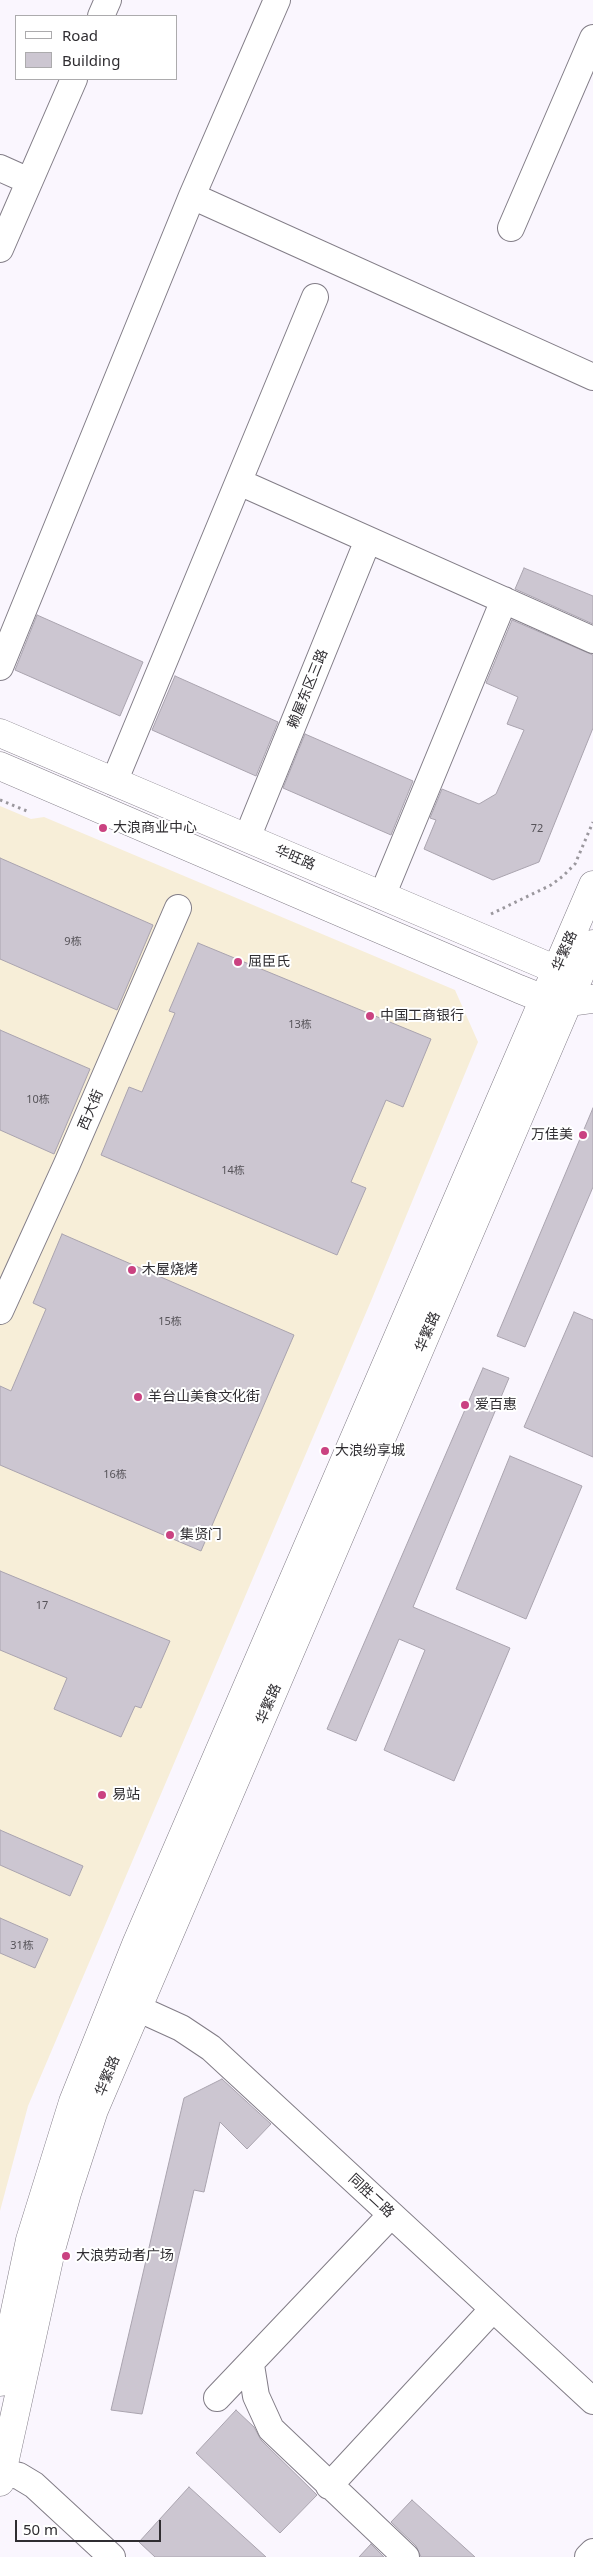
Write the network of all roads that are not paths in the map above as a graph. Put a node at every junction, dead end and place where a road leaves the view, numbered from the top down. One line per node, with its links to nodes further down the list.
1 (108, 0): 3 (street)
2 (277, 0): 8 (street)
3 (101, 15)
4 (593, 38): 9 (street)
5 (74, 80): 7 (street)
6 (0, 168): 7 (street)
7 (29, 181): 10 (street)
8 (192, 196): 12 (street); 17 (street)
9 (511, 228)
10 (0, 249)
11 (315, 297): 13 (street)
12 (593, 377)
13 (238, 482): 14 (street); 20 (street)
14 (368, 540): 15 (street); 21 (street, 赖屋东区三路)
15 (504, 600): 16 (street); 23 (street)
16 (593, 640)
17 (0, 667)
18 (0, 733): 20 (main road, 华旺路)
19 (0, 766): 27 (main road)
20 (114, 782): 21 (main road, 华旺路)
21 (247, 838): 23 (main road, 华旺路)
22 (593, 885): 26 (main road, 华繁路)
23 (382, 896): 26 (main road, 华旺路)
24 (178, 908): 28 (street, 西大街)
25 (593, 944): 26 (main road, 华繁路)
26 (577, 971): 27 (main road, 华繁路)
27 (569, 1000): 29 (main road, 华繁路); 33 (main road, 华繁路)
28 (0, 1310)
29 (137, 2008): 30 (street, 同胜二路); 36 (main road, 华繁路)
30 (391, 2215): 31 (street, 同胜二路); 32 (street)
31 (493, 2309): 35 (street, 同胜二路); 37 (street)
32 (251, 2365): 34 (street); 37 (street)
33 (0, 2382)
34 (217, 2398)
35 (593, 2402)
36 (1, 2477): 39 (street)
37 (329, 2486): 40 (street)
38 (593, 2552): 41 (street)
39 (112, 2557)
40 (406, 2557)
41 (588, 2557)

